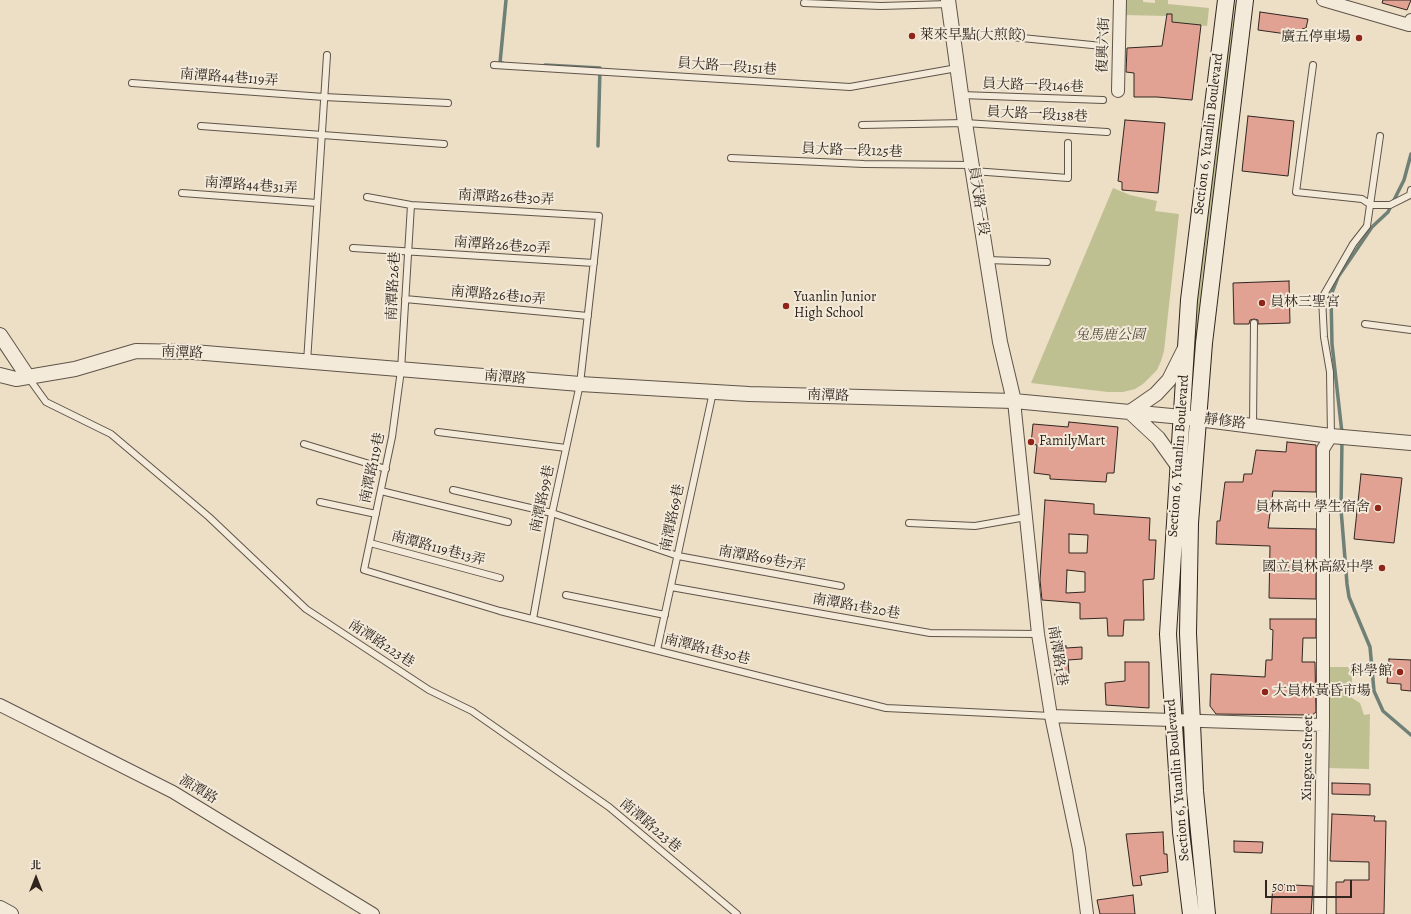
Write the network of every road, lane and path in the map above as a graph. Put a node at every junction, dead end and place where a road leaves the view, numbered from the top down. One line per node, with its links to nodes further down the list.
1 (1120, 0): 16 (street, 復興六街)
2 (1226, 0): 49 (main road, Section 6, Yuanlin Boulevard)
3 (1245, 0): 59 (main road, Section 6, Yuanlin Boulevard)
4 (1323, 0): 7 (street)
5 (949, 2): 6 (lane); 9 (street, 員大路一段)
6 (804, 4)
7 (1355, 4): 8 (street)
8 (1410, 22)
9 (952, 30): 10 (lane); 14 (street, 員大路一段)
10 (1102, 46)
11 (327, 56): 18 (lane)
12 (494, 65): 14 (lane, 員大路一段151巷)
13 (1313, 65): 36 (lane)
14 (958, 68): 17 (street, 員大路一段)
15 (132, 83): 18 (lane, 南潭路44巷119弄)
16 (1118, 91)
17 (961, 95): 19 (lane, 員大路一段146巷); 21 (street, 員大路一段)
18 (324, 98): 20 (lane, 南潭路44巷119弄); 25 (lane)
19 (1103, 100)
20 (448, 103)
21 (965, 123): 22 (lane, 員大路一段138巷); 24 (lane, 員大路一段138巷); 30 (street, 員大路一段)
22 (862, 124)
23 (201, 126): 25 (lane)
24 (1107, 132)
25 (322, 136): 28 (lane); 34 (lane)
26 (1380, 136): 36 (lane)
27 (1068, 143): 30 (lane, 員大路一段125巷)
28 (444, 144)
29 (731, 158): 30 (lane, 員大路一段125巷)
30 (972, 168): 40 (street, 員大路一段)
31 (1411, 190): 36 (lane)
32 (182, 193): 34 (lane, 南潭路44巷31弄)
33 (367, 197): 35 (lane, 南潭路26巷30弄)
34 (317, 203): 50 (lane)
35 (411, 204): 37 (lane, 南潭路26巷30弄); 39 (lane, 南潭路26巷)
36 (1371, 204): 62 (lane)
37 (599, 216): 42 (lane, 南潭路99巷)
38 (353, 248): 39 (lane, 南潭路26巷20弄)
39 (408, 252): 42 (lane, 南潭路26巷20弄); 43 (lane, 南潭路26巷)
40 (987, 260): 41 (lane); 56 (street, 員大路一段)
41 (1047, 262)
42 (594, 263): 44 (lane, 南潭路99巷)
43 (405, 299): 44 (lane, 南潭路26巷10弄); 51 (lane, 南潭路26巷)
44 (588, 316): 54 (lane, 南潭路99巷)
45 (1254, 323): 60 (lane)
46 (1365, 324): 47 (lane)
47 (1411, 330)
48 (0, 335): 53 (street)
49 (1186, 343): 57 (street); 58 (main road, Section 6, Yuanlin Boulevard)
50 (307, 362): 51 (street, 南潭路); 53 (street, 南潭路)
51 (401, 370): 54 (street, 南潭路); 67 (lane, 南潭路119巷)
52 (0, 375): 53 (street, 南潭路)
53 (28, 377): 95 (lane, 南潭路223巷)
54 (580, 384): 55 (street, 南潭路); 65 (lane, 南潭路99巷)
55 (713, 392): 56 (street, 南潭路); 77 (lane, 南潭路69巷)
56 (1014, 401): 57 (street, 靜修路); 73 (street, 南潭路1巷)
57 (1130, 412): 58 (street, 靜修路); 66 (street)
58 (1182, 417): 59 (street, 靜修路); 66 (main road, Section 6, Yuanlin Boulevard)
59 (1200, 419): 60 (street, 靜修路); 90 (main road, Section 6, Yuanlin Boulevard)
60 (1253, 426): 62 (street, 靜修路)
61 (438, 432): 65 (lane)
62 (1331, 436): 63 (street, 靜修路); 91 (street, Xingxue Street)
63 (1411, 443)
64 (304, 444): 67 (lane)
65 (566, 448): 71 (lane, 南潭路99巷)
66 (1178, 466): 89 (main road, Section 6, Yuanlin Boulevard)
67 (386, 469): 69 (lane, 南潭路119巷)
68 (453, 490): 71 (lane, 南潭路69巷7弄)
69 (381, 491): 72 (lane, 南潭路119巷); 74 (lane)
70 (320, 502): 72 (lane)
71 (552, 513): 77 (lane, 南潭路69巷7弄); 84 (lane, 南潭路99巷)
72 (376, 514): 76 (lane, 南潭路119巷)
73 (1026, 517): 75 (lane); 85 (street, 南潭路1巷)
74 (508, 522)
75 (909, 523)
76 (370, 543): 78 (lane, 南潭路119巷); 79 (lane, 南潭路119巷13弄)
77 (678, 556): 80 (lane, 南潭路69巷); 81 (lane, 南潭路69巷7弄)
78 (364, 570): 84 (lane, 南潭路1巷30巷)
79 (500, 578)
80 (671, 586): 83 (lane, 南潭路69巷); 85 (lane, 南潭路1巷20巷)
81 (842, 586)
82 (566, 595): 83 (lane)
83 (665, 615): 86 (lane, 南潭路69巷)
84 (533, 619): 86 (lane, 南潭路1巷30巷)
85 (1038, 634): 88 (street, 南潭路1巷)
86 (657, 650): 88 (lane, 南潭路1巷30巷)
87 (0, 705): 94 (street, 源潭路)
88 (1052, 716): 89 (street); 96 (street, 南潭路1巷)
89 (1173, 721): 90 (street); 97 (main road, Section 6, Yuanlin Boulevard)
90 (1192, 721): 91 (street); 98 (main road, Section 6, Yuanlin Boulevard)
91 (1324, 725): 99 (street, Xingxue Street)
92 (0, 908): 93 (street)
93 (11, 914)
94 (373, 914)
95 (737, 914)
96 (1087, 914)
97 (1191, 914)
98 (1206, 914)
99 (1320, 914)

